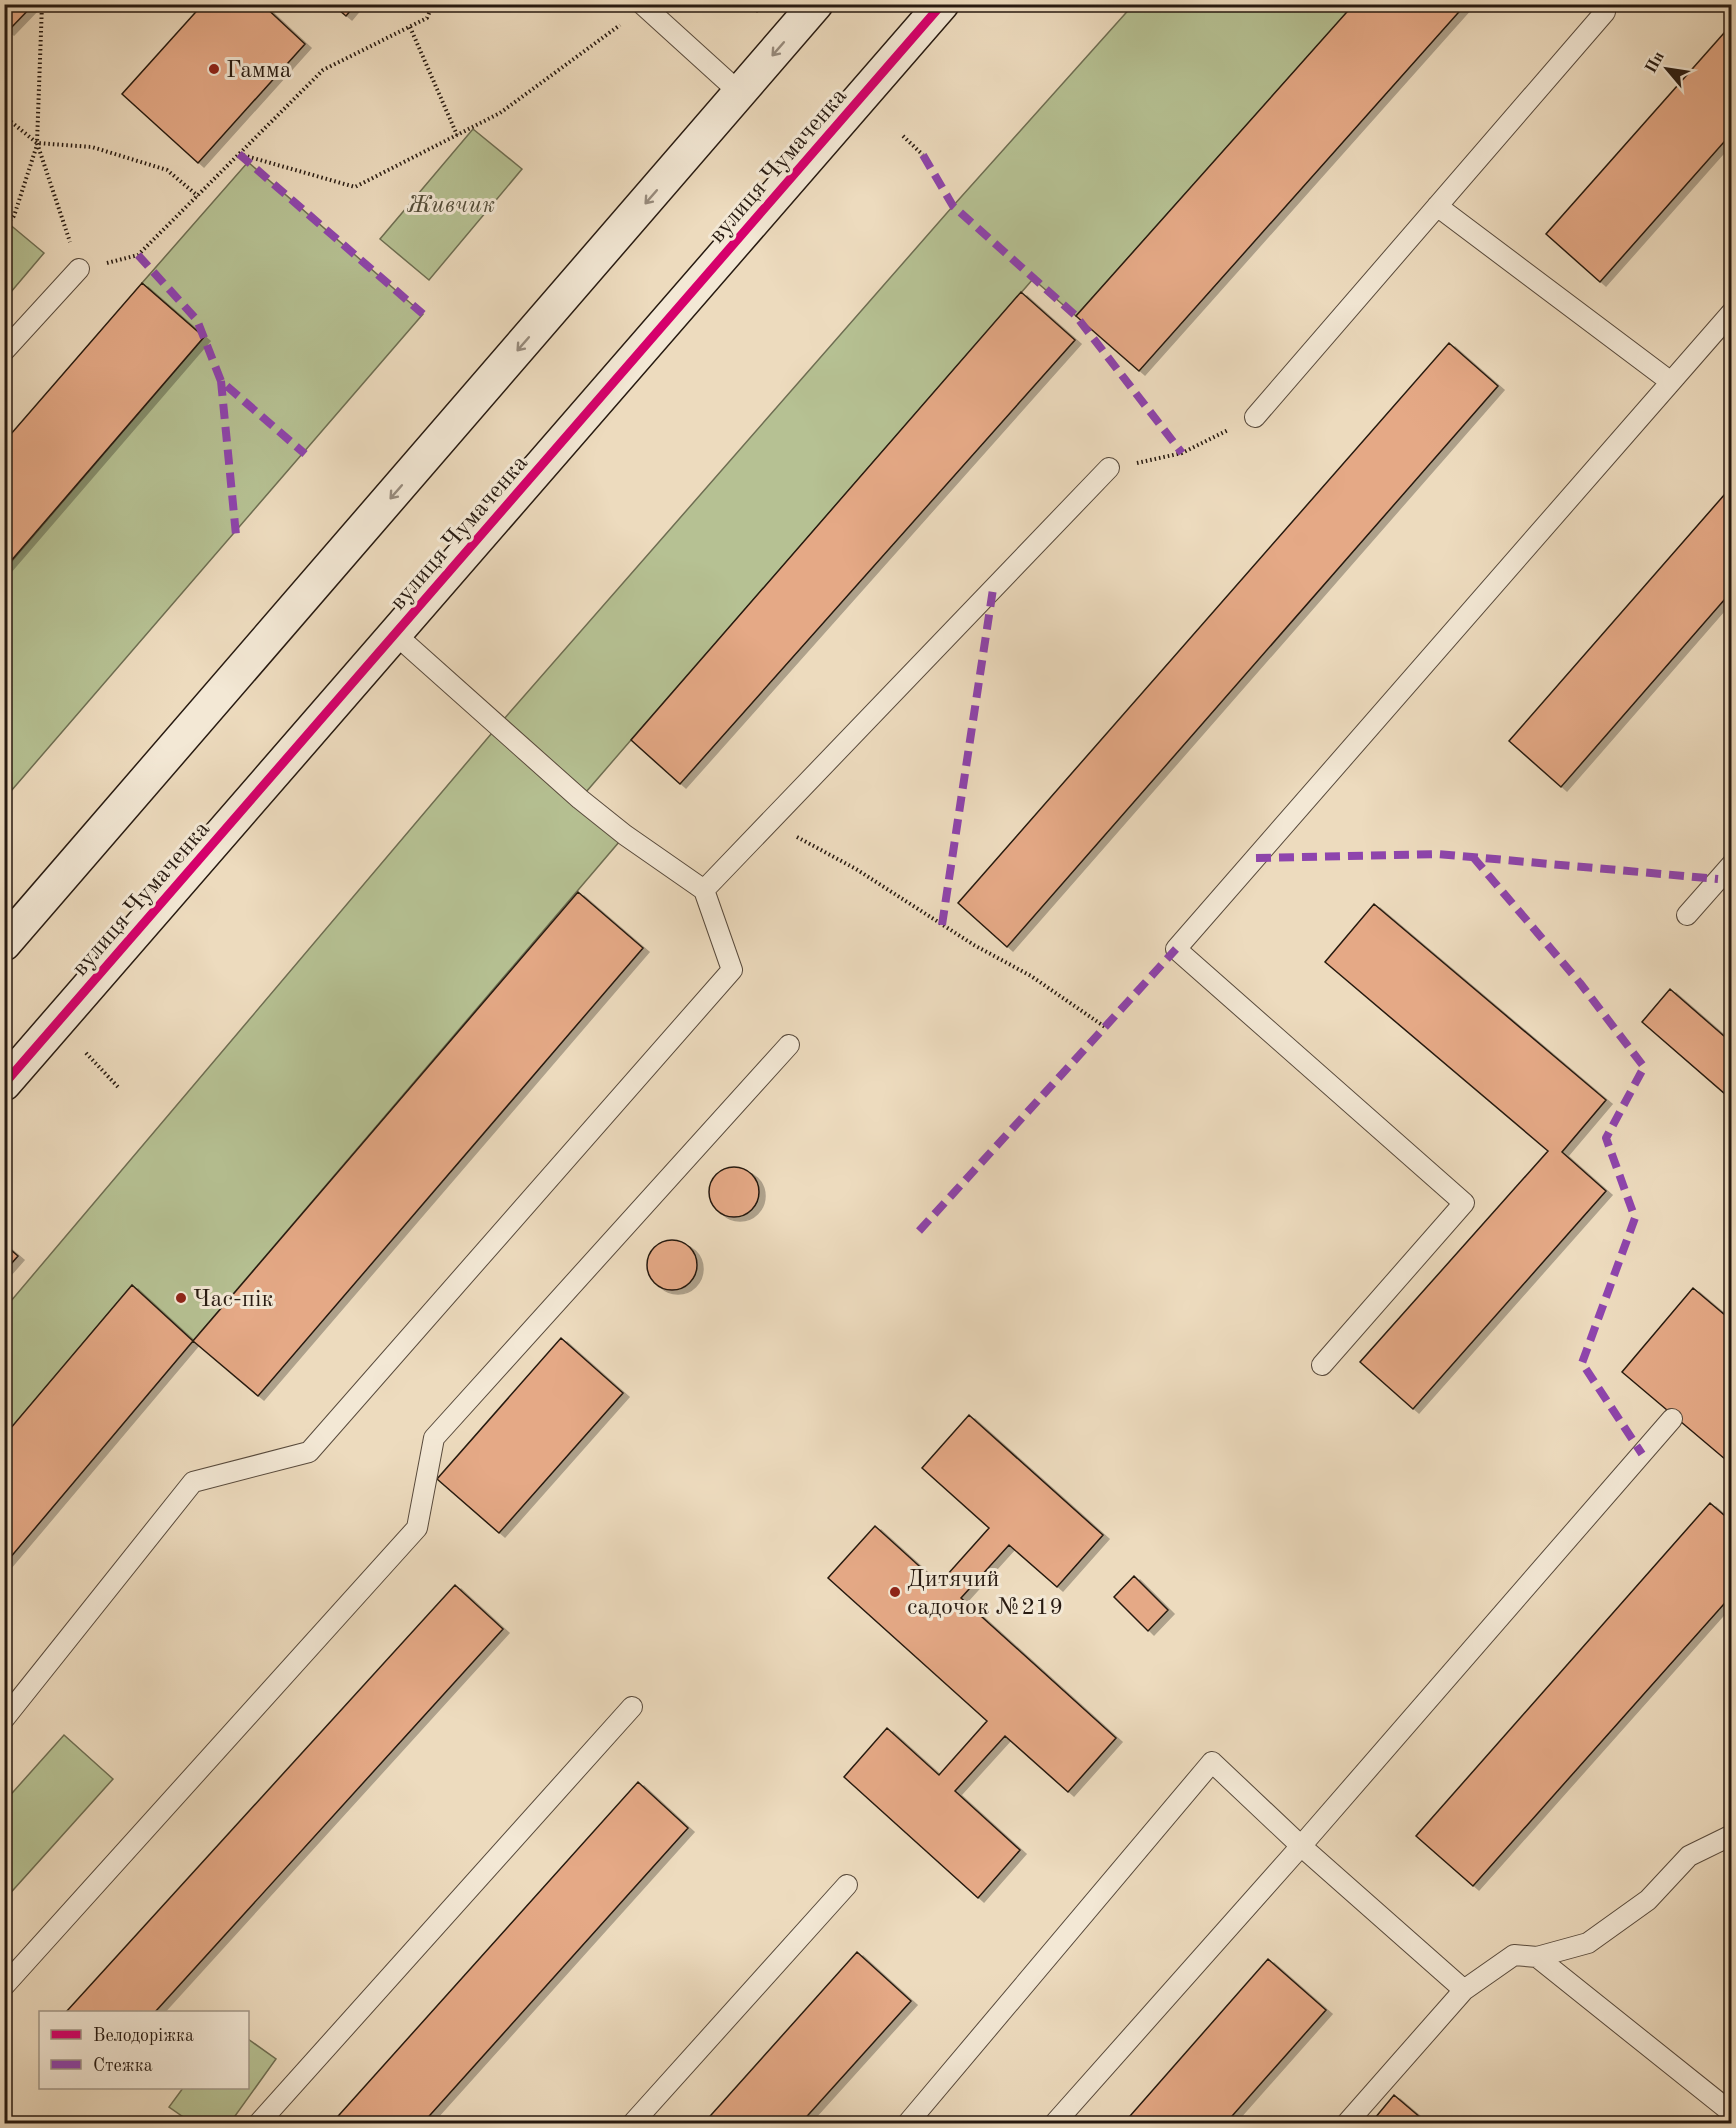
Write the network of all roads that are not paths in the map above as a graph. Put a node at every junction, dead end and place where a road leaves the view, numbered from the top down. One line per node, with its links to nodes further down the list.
1 (816, 4): 5 (street, one-way to 5)
2 (942, 4): 13 (street, вулиця Чумаченка)
3 (1606, 4): 6 (lane)
4 (643, 5): 5 (lane)
5 (740, 93): 17 (street, one-way to 17)
6 (1437, 206): 10 (lane); 11 (lane)
7 (79, 269): 9 (lane)
8 (1731, 312): 10 (lane)
9 (4, 351)
10 (1671, 382): 20 (lane)
11 (1255, 417)
12 (1109, 468): 15 (lane)
13 (395, 634): 15 (lane); 19 (street, вулиця Чумаченка)
14 (1731, 864): 16 (lane)
15 (704, 890): 23 (lane)
16 (1688, 915)
17 (4, 944)
18 (789, 1045): 28 (lane)
19 (4, 1084)
20 (1322, 1365)
21 (1672, 1419): 25 (lane)
22 (632, 1707): 31 (lane)
23 (4, 1719)
24 (1731, 1835): 27 (lane)
25 (1301, 1846): 29 (lane); 33 (lane); 34 (lane)
26 (847, 1884): 32 (lane)
27 (1537, 1958): 29 (lane); 30 (lane)
28 (4, 1986)
29 (1464, 1990): 35 (lane)
30 (1731, 2113)
31 (258, 2124)
32 (632, 2124)
33 (908, 2124)
34 (1054, 2124)
35 (1346, 2124)

